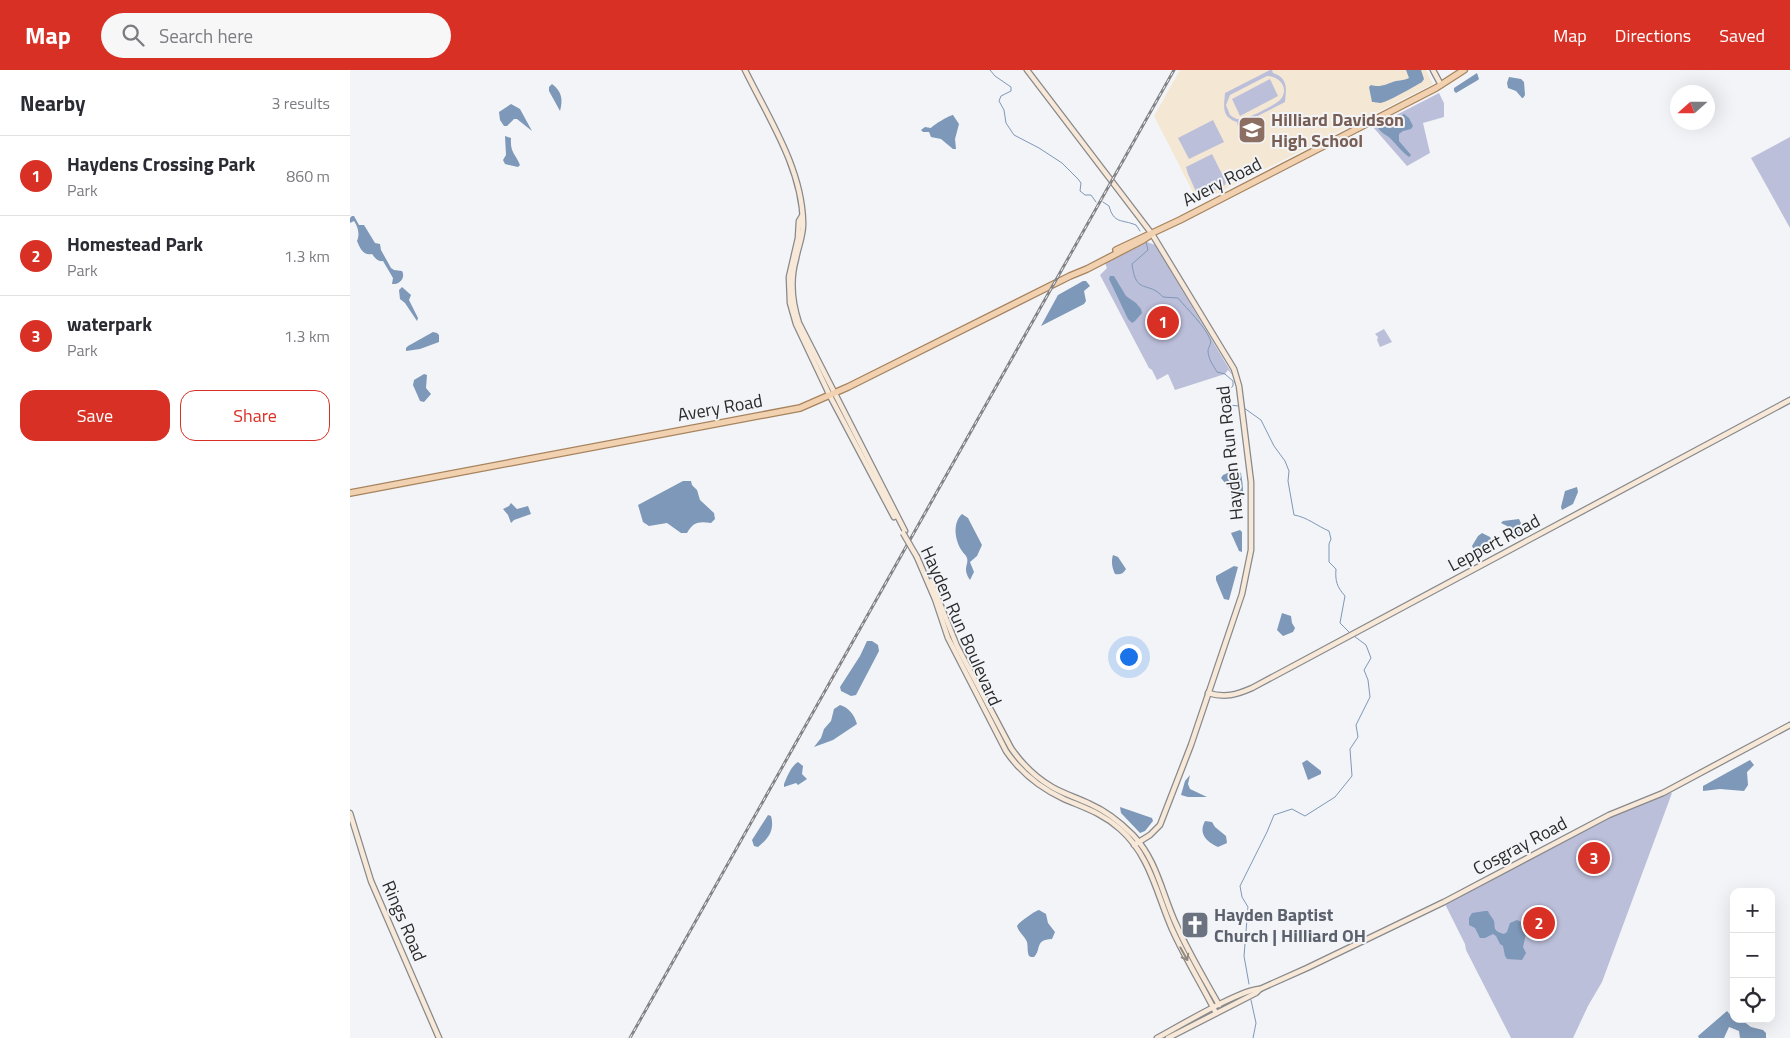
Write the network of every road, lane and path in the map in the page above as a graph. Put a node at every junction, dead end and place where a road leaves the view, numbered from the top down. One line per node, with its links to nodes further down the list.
1 (745, 70): 7 (main road, Hayden Run Boulevard)
2 (1027, 70): 6 (main road, Hayden Run Road)
3 (1433, 70): 5 (main road)
4 (1464, 70): 5 (main road, Avery Road)
5 (1441, 85): 6 (main road, Avery Road)
6 (1152, 234): 7 (main road, Avery Road); 10 (main road, Hayden Run Road)
7 (832, 394): 9 (main road, Avery Road); 13 (main road, Hayden Run Boulevard, bridge)
8 (1790, 400): 10 (main road, Leppert Road)
9 (350, 492)
10 (1208, 693): 13 (main road, Hayden Run Road)
11 (1790, 725): 14 (main road, Cosgray Road)
12 (350, 813): 18 (main road, Rings Road)
13 (1137, 844): 15 (main road); 16 (main road, one-way to 16)
14 (1260, 989): 15 (main road, Cosgray Road); 17 (main road, Cosgray Road)
15 (1219, 1005): 16 (main road, Cosgray Road)
16 (1213, 1008): 17 (main road); 19 (main road, Cosgray Road)
17 (1216, 1013): 20 (main road, Cosgray Road)
18 (439, 1038)
19 (1157, 1038)
20 (1168, 1038)

